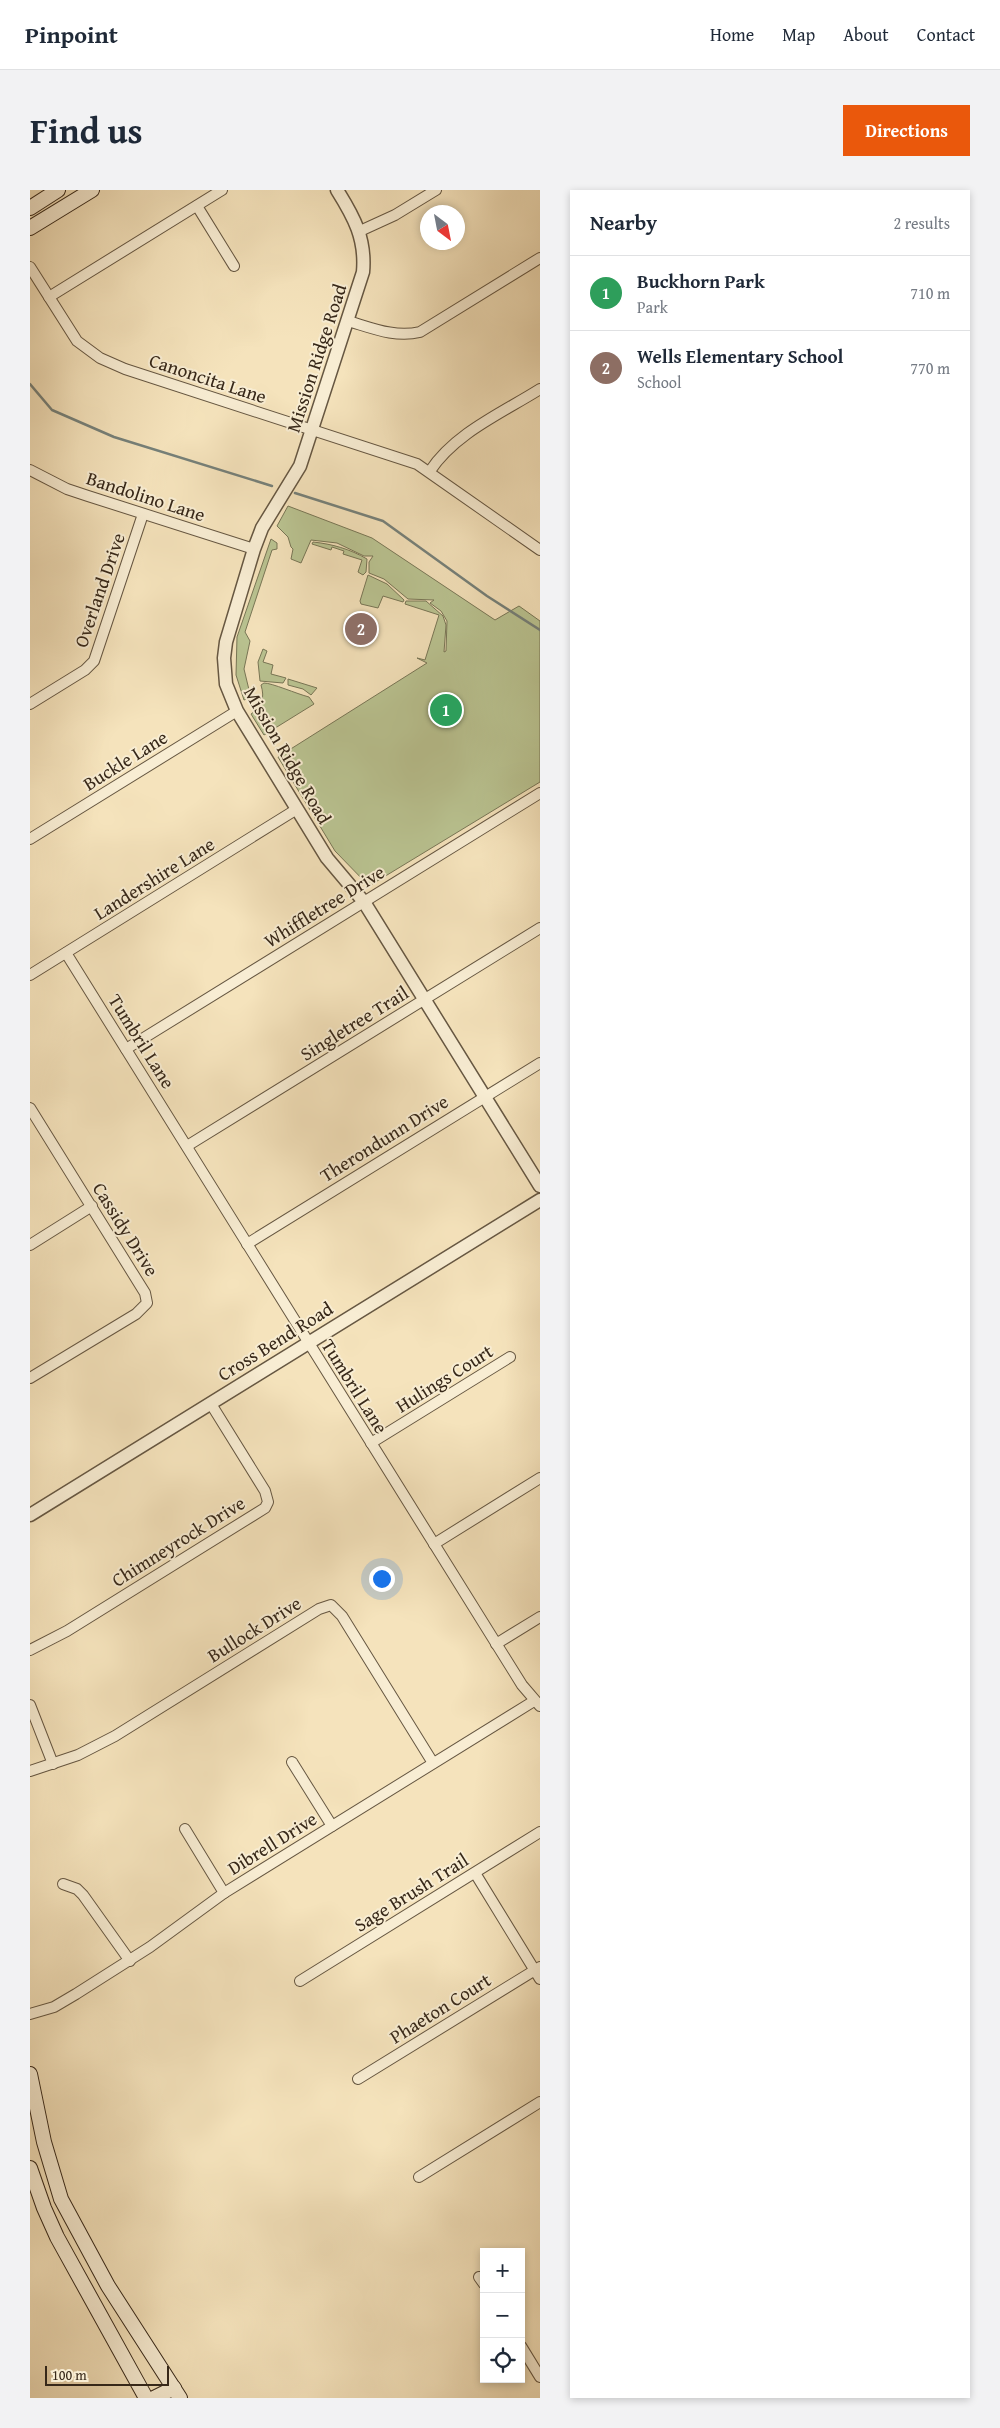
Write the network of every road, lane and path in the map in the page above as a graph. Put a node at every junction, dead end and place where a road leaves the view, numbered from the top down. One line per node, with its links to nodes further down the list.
1 (58, 190): 7 (main road)
2 (92, 190): 8 (main road)
3 (222, 190): 6 (street)
4 (337, 190): 9 (street, Mission Ridge Road)
5 (436, 190): 9 (street)
6 (196, 206): 12 (street); 13 (street)
7 (30, 208)
8 (30, 228)
9 (360, 231): 14 (street, Mission Ridge Road)
10 (540, 258): 14 (street)
11 (30, 266): 13 (street, Canoncita Lane)
12 (234, 266)
13 (49, 297): 16 (street, Canoncita Lane)
14 (348, 321): 16 (street, Mission Ridge Road)
15 (540, 389): 18 (street)
16 (313, 430): 18 (street, Canoncita Lane); 20 (street, Mission Ridge Road)
17 (30, 470): 19 (street, Bandolino Lane)
18 (430, 471): 21 (street, Canoncita Lane)
19 (143, 514): 20 (street, Bandolino Lane); 22 (street, Overland Drive)
20 (254, 549): 23 (street, Mission Ridge Road)
21 (539, 549)
22 (30, 704)
23 (238, 711): 25 (street, Mission Ridge Road); 26 (street, Buckle Lane)
24 (540, 793): 27 (street, Whiffletree Drive)
25 (297, 809): 27 (street, Mission Ridge Road); 29 (street, Landershire Lane)
26 (30, 839)
27 (364, 902): 31 (street, Mission Ridge Road); 32 (street, Whiffletree Drive)
28 (540, 928): 31 (street, Singletree Trail)
29 (66, 953): 30 (street, Landershire Lane); 32 (street, Tumbril Lane)
30 (30, 976)
31 (425, 1000): 34 (street, Mission Ridge Road); 36 (street, Singletree Trail)
32 (126, 1049): 36 (street, Tumbril Lane)
33 (540, 1063): 34 (street, Therondunn Drive)
34 (485, 1097): 37 (street, Mission Ridge Road); 40 (street, Therondunn Drive)
35 (30, 1109): 39 (street, Cassidy Drive)
36 (187, 1146): 40 (street, Tumbril Lane)
37 (540, 1186)
38 (540, 1200): 42 (street, Cross Bend Road)
39 (92, 1206): 41 (street); 44 (street, Cassidy Drive)
40 (247, 1244): 42 (street, Tumbril Lane)
41 (30, 1245)
42 (308, 1343): 45 (street, Cross Bend Road); 46 (street, Tumbril Lane)
43 (510, 1357): 46 (street, Hulings Court)
44 (30, 1378)
45 (211, 1404): 48 (street, Cross Bend Road); 52 (street, Chimneyrock Drive)
46 (371, 1444): 49 (street, Tumbril Lane)
47 (540, 1478): 49 (street)
48 (30, 1515)
49 (434, 1544): 51 (street, Tumbril Lane)
50 (540, 1617): 51 (street)
51 (496, 1644): 53 (street, Tumbril Lane)
52 (30, 1650)
53 (537, 1704): 56 (street, Dibrell Drive)
54 (30, 1705): 57 (street)
55 (292, 1762): 59 (street)
56 (433, 1763): 57 (street, Bullock Drive); 59 (street, Dibrell Drive)
57 (53, 1764): 58 (street, Bullock Drive)
58 (30, 1771)
59 (332, 1826): 64 (street, Dibrell Drive)
60 (185, 1829): 64 (street)
61 (540, 1832): 62 (street, Sage Brush Trail)
62 (475, 1873): 66 (street); 67 (street, Sage Brush Trail)
63 (63, 1884): 65 (street)
64 (224, 1893): 65 (street, Dibrell Drive)
65 (130, 1960): 68 (street, Dibrell Drive)
66 (538, 1972): 70 (street, Phaeton Court)
67 (300, 1981)
68 (30, 2014)
69 (30, 2074): 72 (main road)
70 (358, 2078)
71 (540, 2102): 74 (street)
72 (53, 2172): 73 (main road); 77 (main road)
73 (31, 2177): 78 (main road)
74 (420, 2177)
75 (525, 2353): 76 (street)
76 (540, 2377)
77 (177, 2393): 79 (main road)
78 (146, 2398)
79 (154, 2398)

